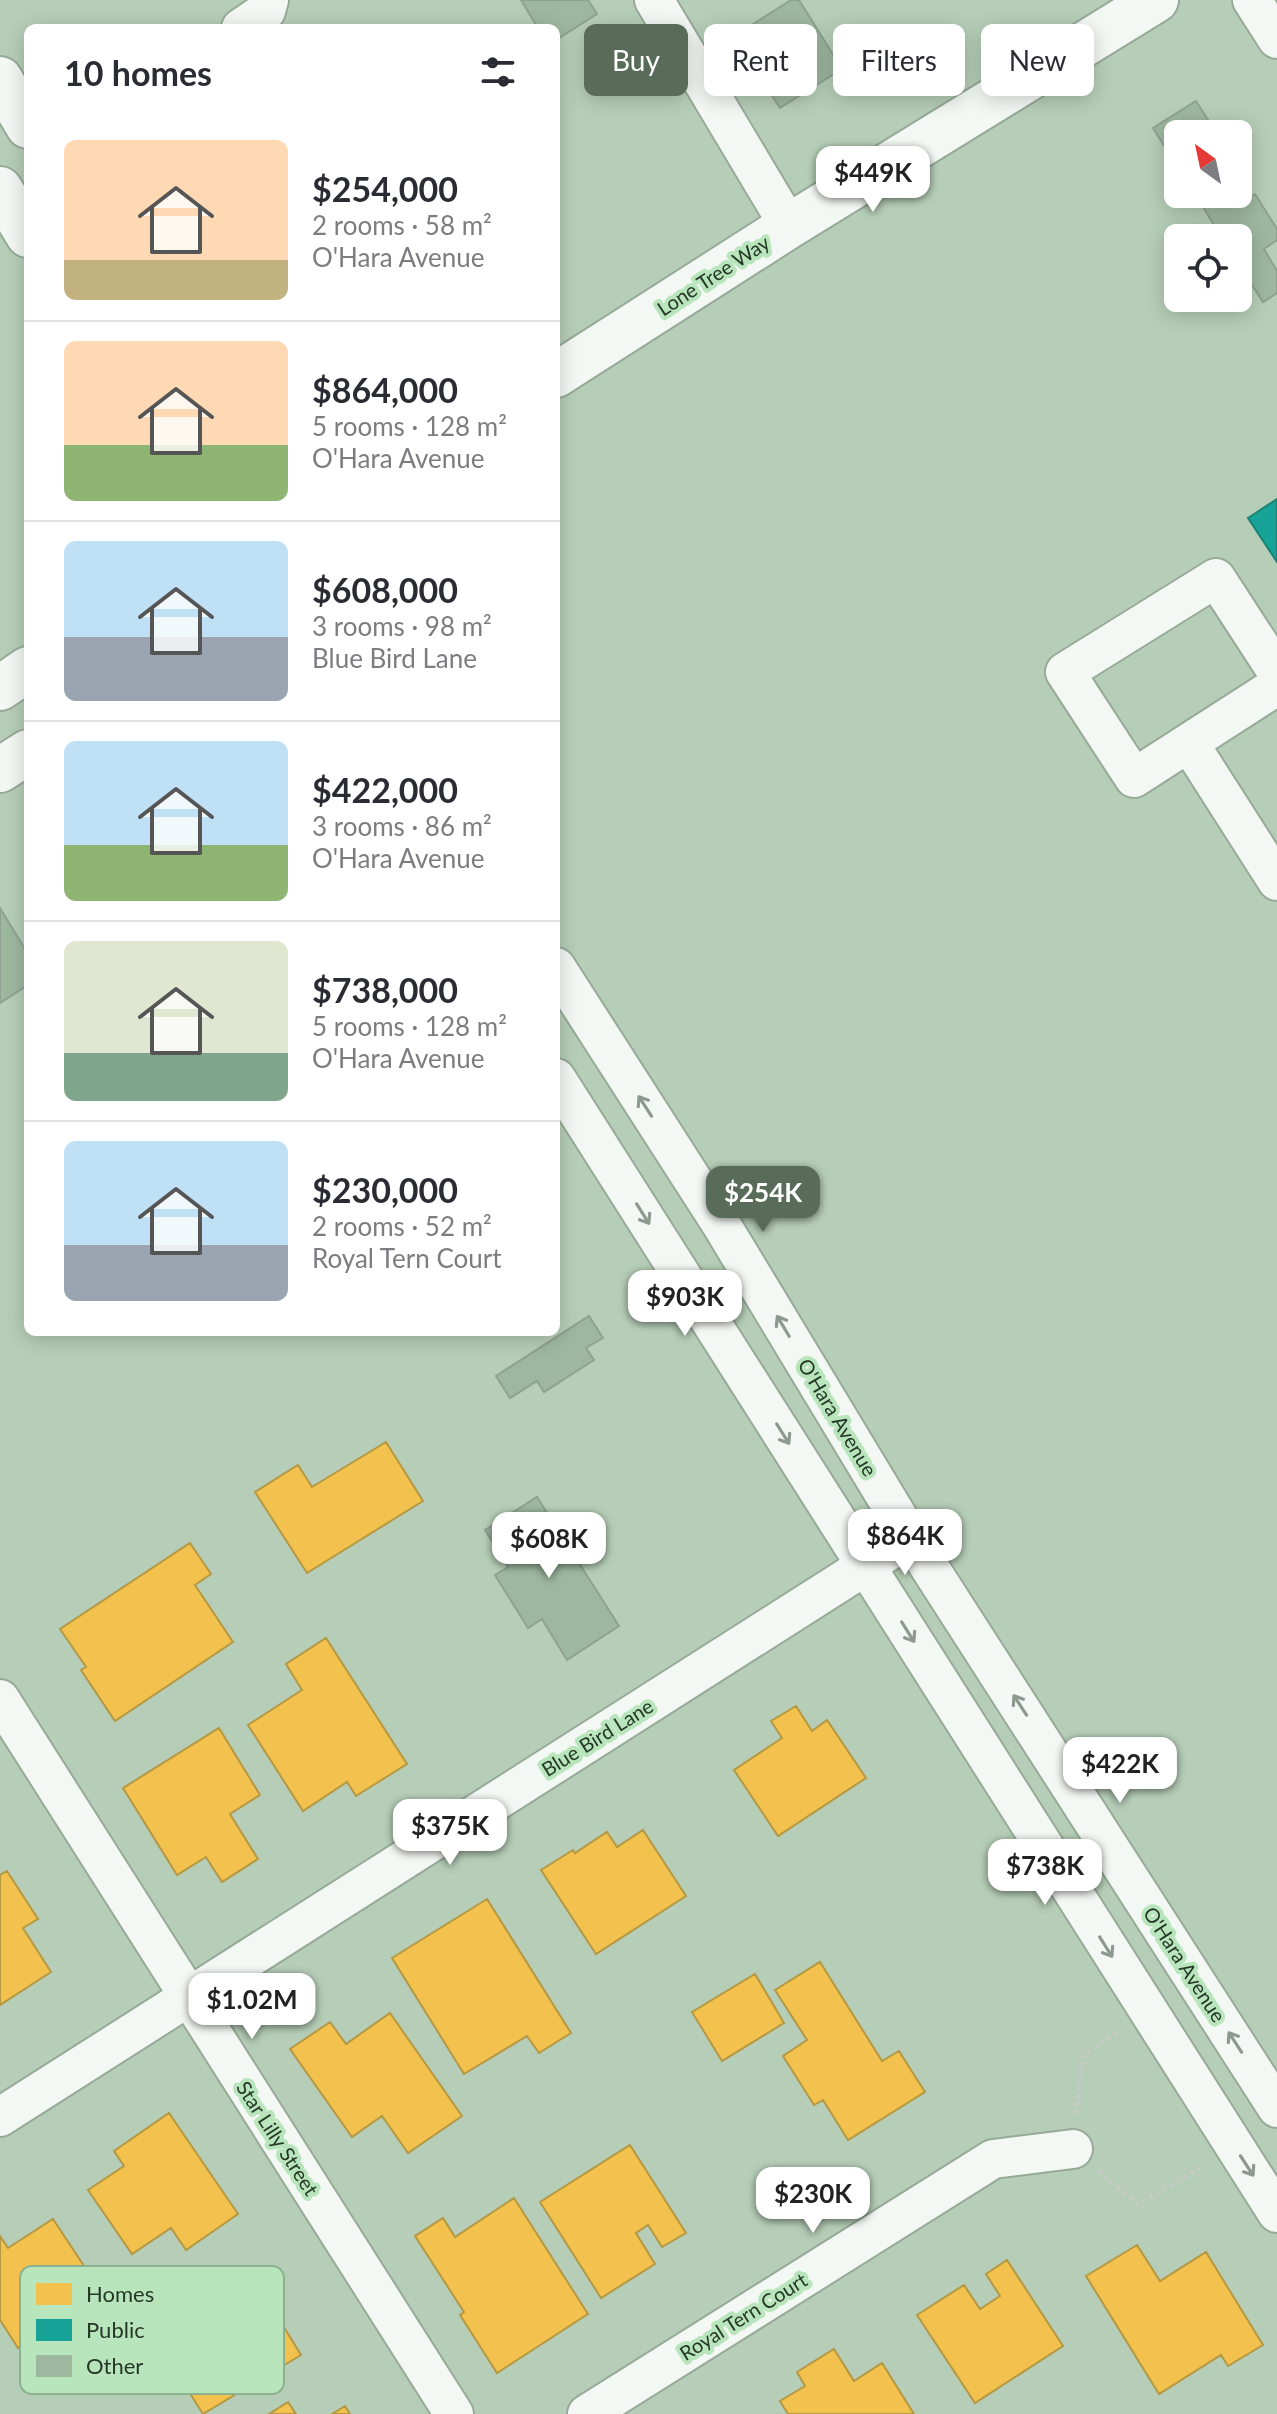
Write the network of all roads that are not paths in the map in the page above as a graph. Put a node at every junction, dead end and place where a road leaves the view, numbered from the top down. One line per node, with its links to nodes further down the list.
1 (269, 0): 5 (street)
2 (654, 0): 10 (street)
3 (1156, 0): 10 (main road, Lone Tree Way)
4 (1252, 0): 6 (street)
5 (247, 24)
6 (1277, 39)
7 (0, 79): 8 (main road)
8 (24, 119)
9 (0, 189): 11 (main road)
10 (789, 226): 12 (main road, Lone Tree Way)
11 (24, 228)
12 (560, 372)
13 (24, 672): 16 (main road)
14 (1277, 672): 17 (street)
15 (1277, 686): 17 (street)
16 (0, 688)
17 (1189, 743): 20 (street)
18 (24, 755): 19 (main road)
19 (0, 770)
20 (1277, 881)
21 (560, 973): 23 (street, O'Hara Avenue, one-way to 21)
22 (560, 1084): 24 (street, one-way to 24)
23 (910, 1537): 24 (street, Blue Bird Lane); 27 (street, O'Hara Avenue, one-way to 23)
24 (867, 1566): 26 (street, Blue Bird Lane); 30 (street, one-way to 30)
25 (0, 1699): 26 (street, Star Lilly Street)
26 (188, 1997): 28 (street, Blue Bird Lane); 31 (street, Star Lilly Street)
27 (1277, 2108)
28 (0, 2117)
29 (1073, 2149): 32 (street, Royal Tern Court)
30 (1277, 2213)
31 (454, 2414)
32 (587, 2414)

